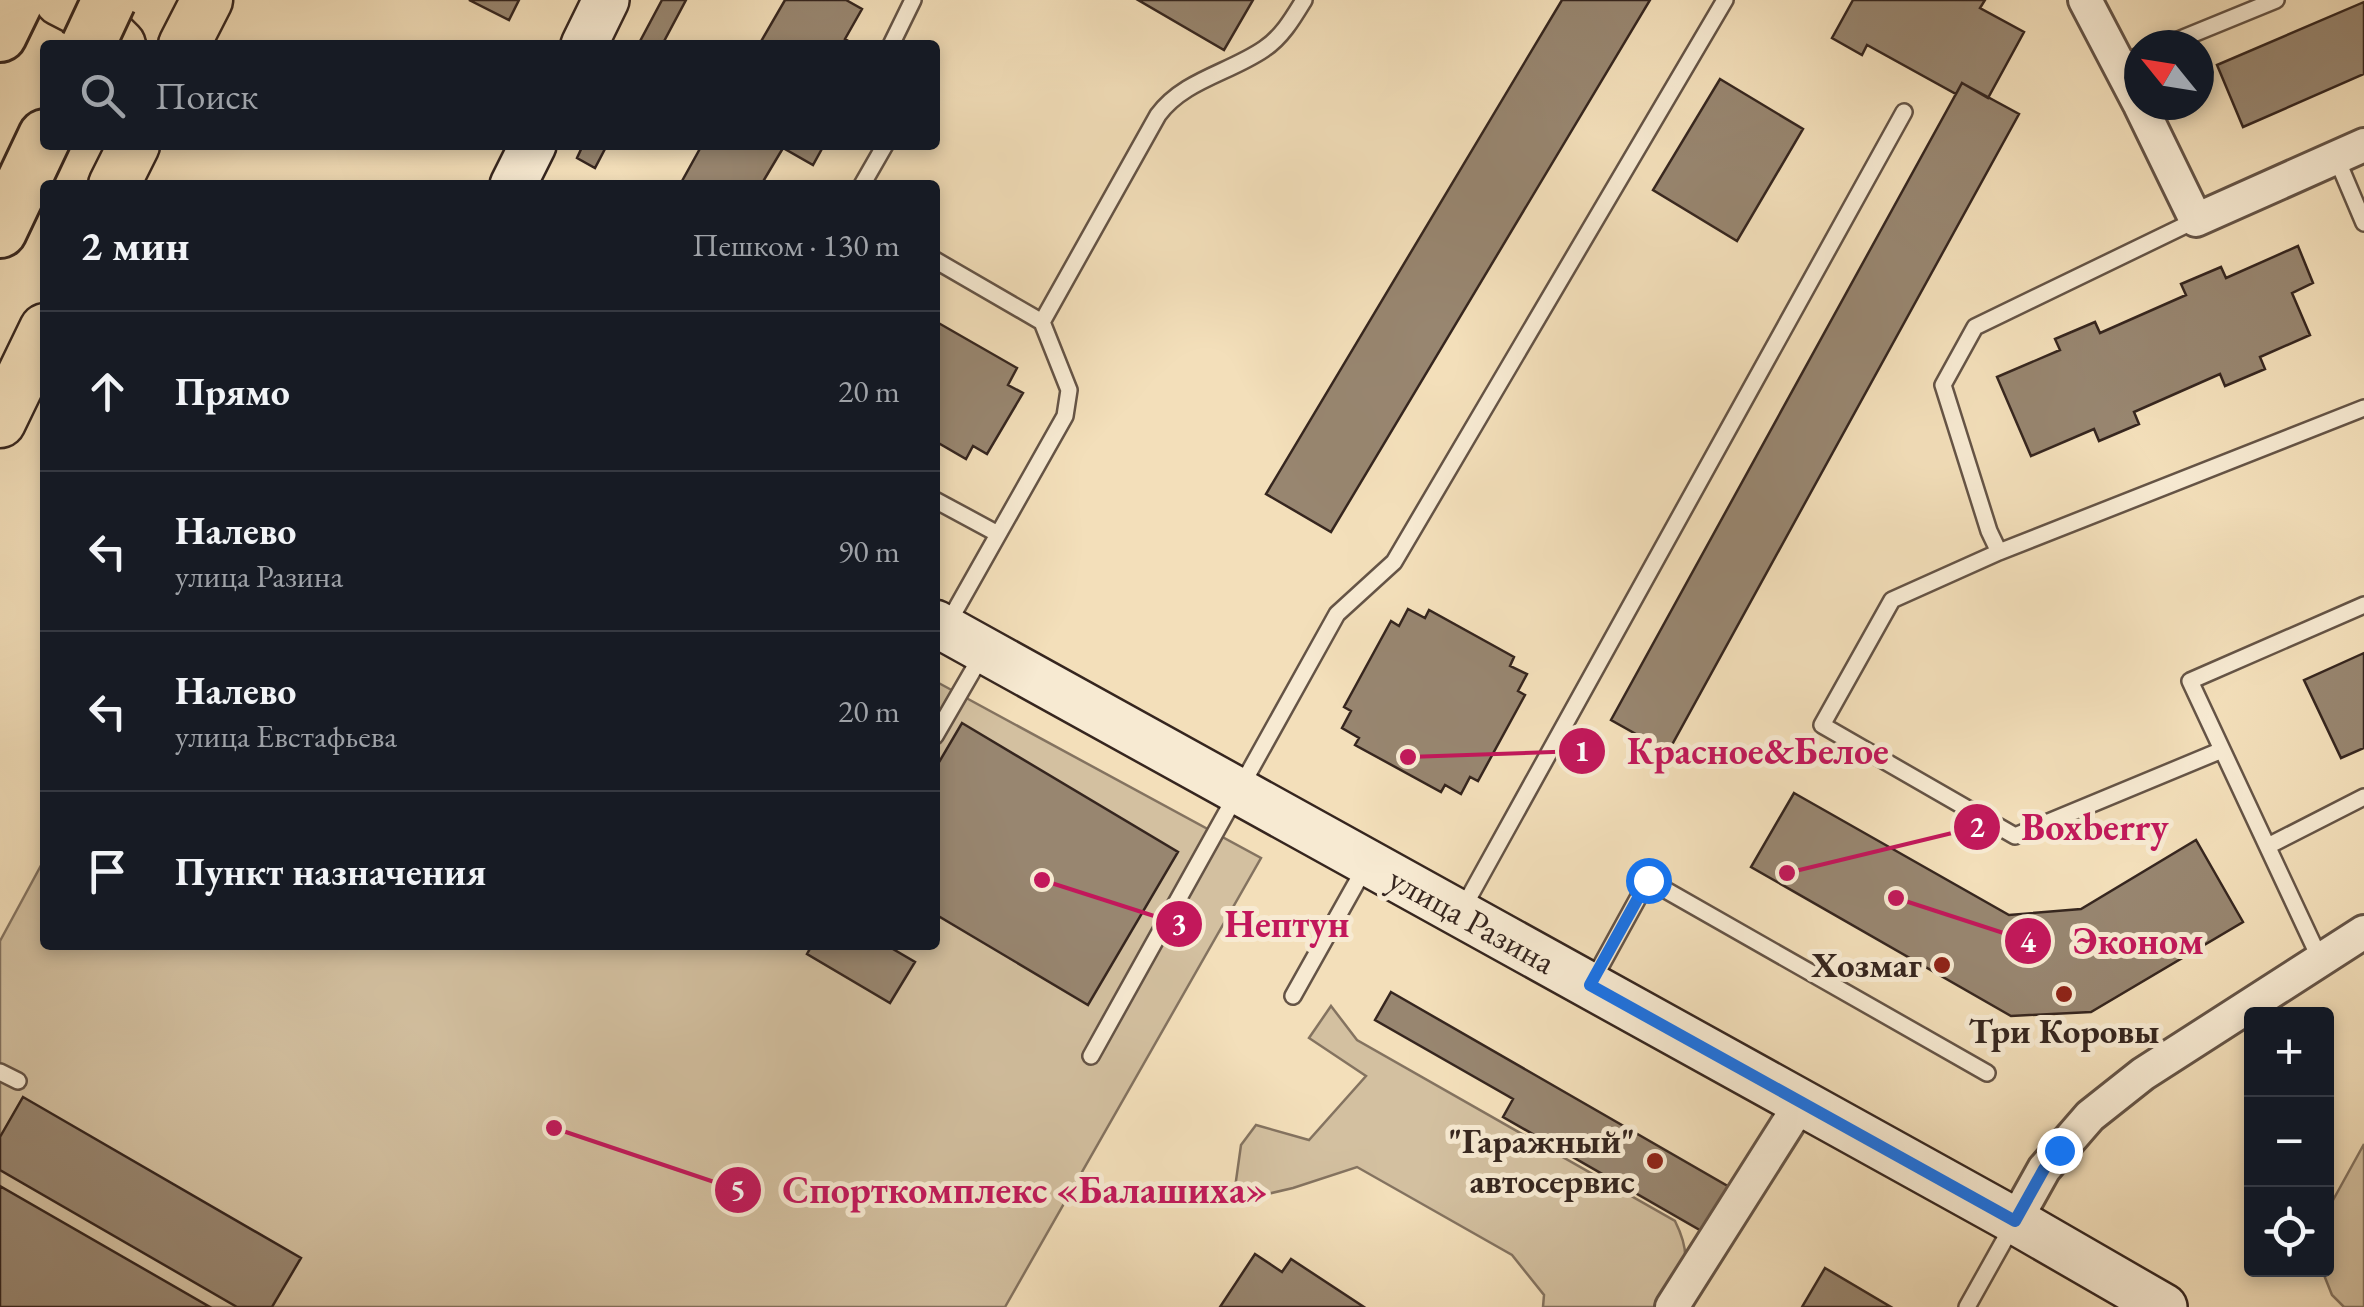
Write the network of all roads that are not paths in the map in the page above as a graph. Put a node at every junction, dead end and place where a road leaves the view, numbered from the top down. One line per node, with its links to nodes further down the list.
1 (16, 0): 12 (highway)
2 (60, 0): 14 (main road)
3 (110, 0): 13 (highway, bridge)
4 (207, 0): 15 (main road)
5 (606, 0): 16 (main road)
6 (914, 0): 17 (lane)
7 (1304, 0): 31 (lane)
8 (1725, 0): 43 (lane)
9 (2084, 0): 18 (street)
10 (2276, 0): 11 (lane)
11 (2203, 30)
12 (0, 35)
13 (90, 40)
14 (115, 40)
15 (187, 40)
16 (586, 40)
17 (893, 40)
18 (2124, 52)
19 (1904, 112): 47 (lane)
20 (2148, 120): 27 (street)
21 (40, 147): 29 (highway)
22 (530, 150): 25 (main road)
23 (882, 150): 26 (lane)
24 (2350, 151): 27 (street); 28 (lane)
25 (515, 180)
26 (865, 180)
27 (2196, 220): 37 (lane)
28 (2364, 223)
29 (0, 231)
30 (940, 263): 31 (lane)
31 (1042, 322): 36 (lane)
32 (40, 338): 34 (main road)
33 (2364, 408): 37 (lane)
34 (0, 422)
35 (940, 503): 36 (lane)
36 (998, 534): 39 (lane)
37 (2000, 552): 42 (lane)
38 (2364, 606): 42 (lane)
39 (940, 626): 40 (main road, улица Разина)
40 (984, 651): 41 (lane); 43 (main road, улица Разина)
41 (940, 727)
42 (2222, 750): 45 (lane)
43 (1240, 792): 46 (main road, улица Разина); 52 (lane)
44 (2364, 798): 45 (lane)
45 (2268, 846): 49 (lane)
46 (1368, 862): 47 (main road, улица Разина); 51 (lane)
47 (1460, 914): 50 (main road, улица Разина)
48 (2364, 932): 49 (street)
49 (2320, 958): 57 (street)
50 (1590, 985): 54 (lane); 56 (main road, улица Разина)
51 (1293, 996)
52 (1091, 1056)
53 (0, 1072): 55 (lane)
54 (1987, 1074)
55 (18, 1081)
56 (1801, 1102): 57 (main road, улица Разина); 58 (street)
57 (2015, 1221): 59 (lane); 60 (main road, улица Разина)
58 (1672, 1307)
59 (1967, 1307)
60 (2164, 1307)

